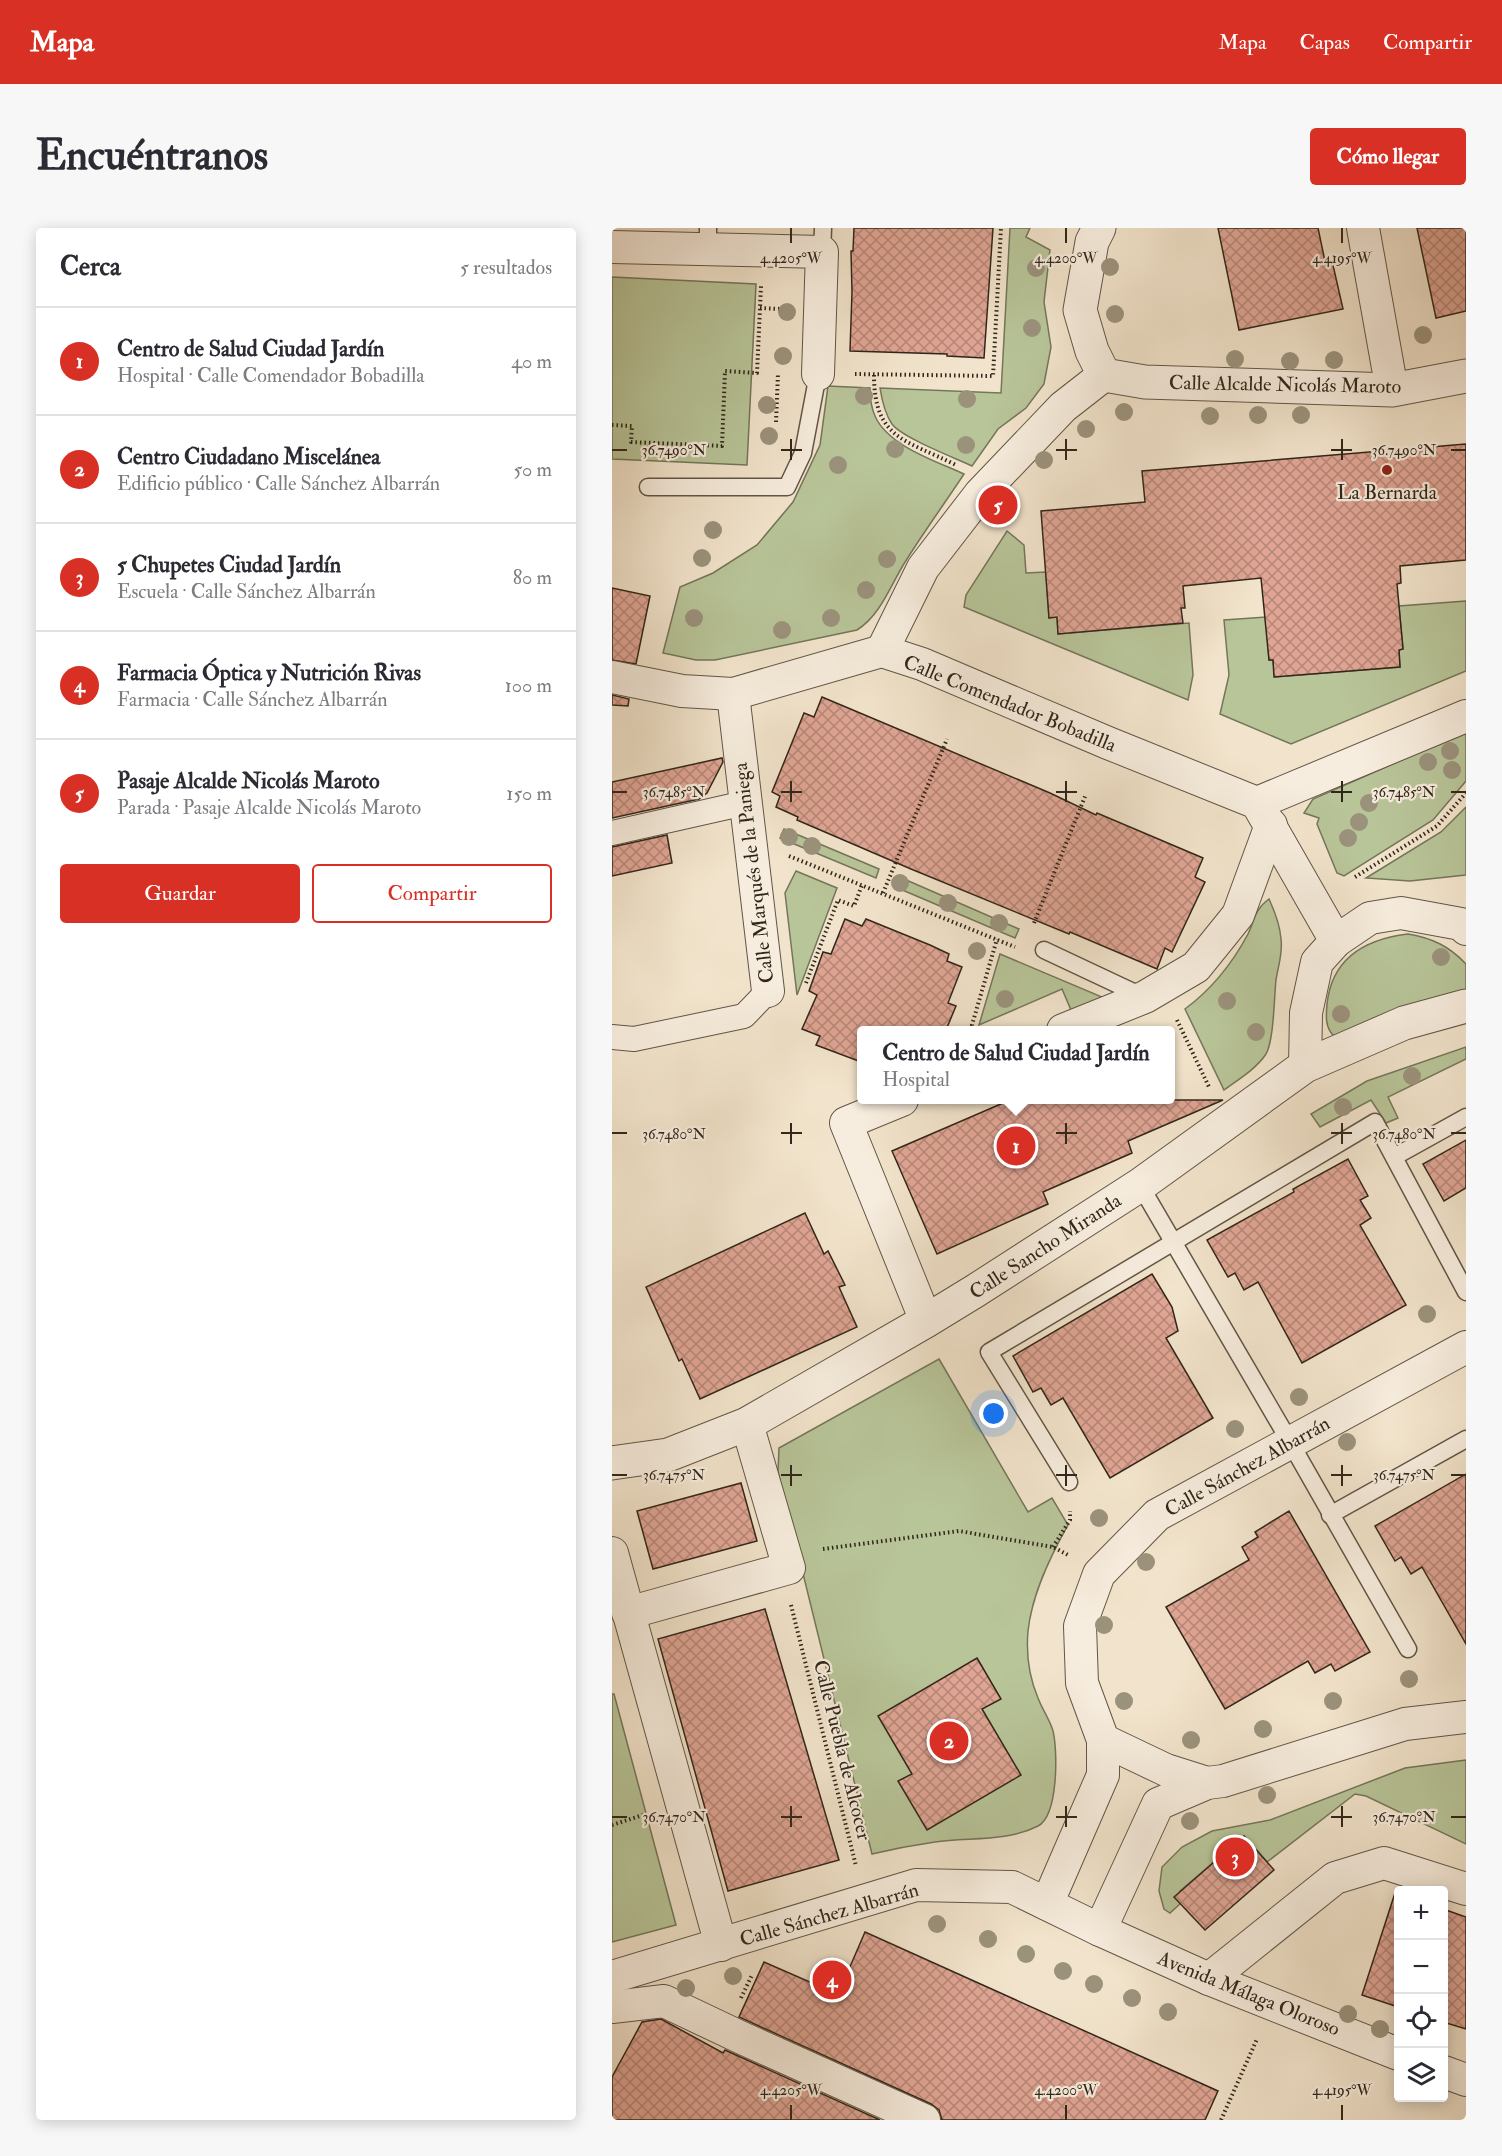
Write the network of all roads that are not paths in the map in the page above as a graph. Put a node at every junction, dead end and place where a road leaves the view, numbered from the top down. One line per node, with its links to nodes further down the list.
1 (1099, 228): 7 (street)
2 (1363, 228): 9 (street)
3 (708, 238): 4 (street); 5 (street)
4 (822, 240): 6 (street)
5 (612, 247)
6 (818, 374): 10 (lane)
7 (1104, 375): 9 (street, Calle Alcalde Nicolás Maroto); 11 (street)
8 (1466, 376): 9 (street, Calle Alcalde Nicolás Maroto)
9 (1392, 390)
10 (648, 487)
11 (882, 651): 13 (street, Calle Comendador Bobadilla); 16 (street, Calle Comendador Bobadilla)
12 (612, 677): 13 (street, Calle Comendador Bobadilla)
13 (733, 694): 15 (street, Calle Marqués de la Paniega)
14 (1466, 716): 16 (street)
15 (745, 803): 17 (street); 21 (street, Calle Marqués de la Paniega)
16 (1264, 814): 19 (street); 22 (street)
17 (612, 833)
18 (1464, 924): 19 (street)
19 (1336, 941): 26 (street)
20 (1044, 950): 22 (lane)
21 (768, 991): 25 (street, Calle Marqués de la Paniega)
22 (1153, 992): 24 (street)
23 (1466, 1006): 26 (street, Calle Sancho Miranda)
24 (1072, 1026)
25 (612, 1037)
26 (1305, 1066): 30 (street, Calle Sancho Miranda)
27 (892, 1104): 33 (street)
28 (1466, 1117): 29 (lane)
29 (1394, 1157): 31 (lane); 32 (lane)
30 (1140, 1185): 31 (lane); 33 (street, Calle Sancho Miranda)
31 (1173, 1241): 37 (lane); 39 (lane)
32 (1466, 1292)
33 (926, 1321): 35 (street, Calle Sancho Miranda)
34 (1466, 1347): 37 (street, Calle Sánchez Albarrán)
35 (747, 1424): 38 (street, Calle Sancho Miranda); 42 (street)
36 (1466, 1438): 40 (lane)
37 (1290, 1442): 40 (lane); 45 (street, Calle Sánchez Albarrán)
38 (612, 1463)
39 (1069, 1482)
40 (1330, 1515): 43 (lane)
41 (612, 1553): 42 (street)
42 (628, 1612): 50 (street)
43 (1408, 1649)
44 (1466, 1717): 46 (street)
45 (1103, 1740): 46 (street); 48 (street, Calle Sánchez Albarrán)
46 (1207, 1783): 49 (street)
47 (1466, 1889): 52 (street)
48 (1047, 1904): 49 (street, Calle Sánchez Albarrán); 50 (street, Calle Sánchez Albarrán)
49 (1100, 1930): 52 (street, Avenida Málaga Oloroso)
50 (721, 1945): 51 (street, Calle Sánchez Albarrán)
51 (612, 1977)
52 (1209, 1979): 54 (street, Avenida Málaga Oloroso)
53 (612, 2007): 57 (street)
54 (1394, 2052)
55 (1448, 2074): 56 (street)
56 (1466, 2080)
57 (924, 2120)

